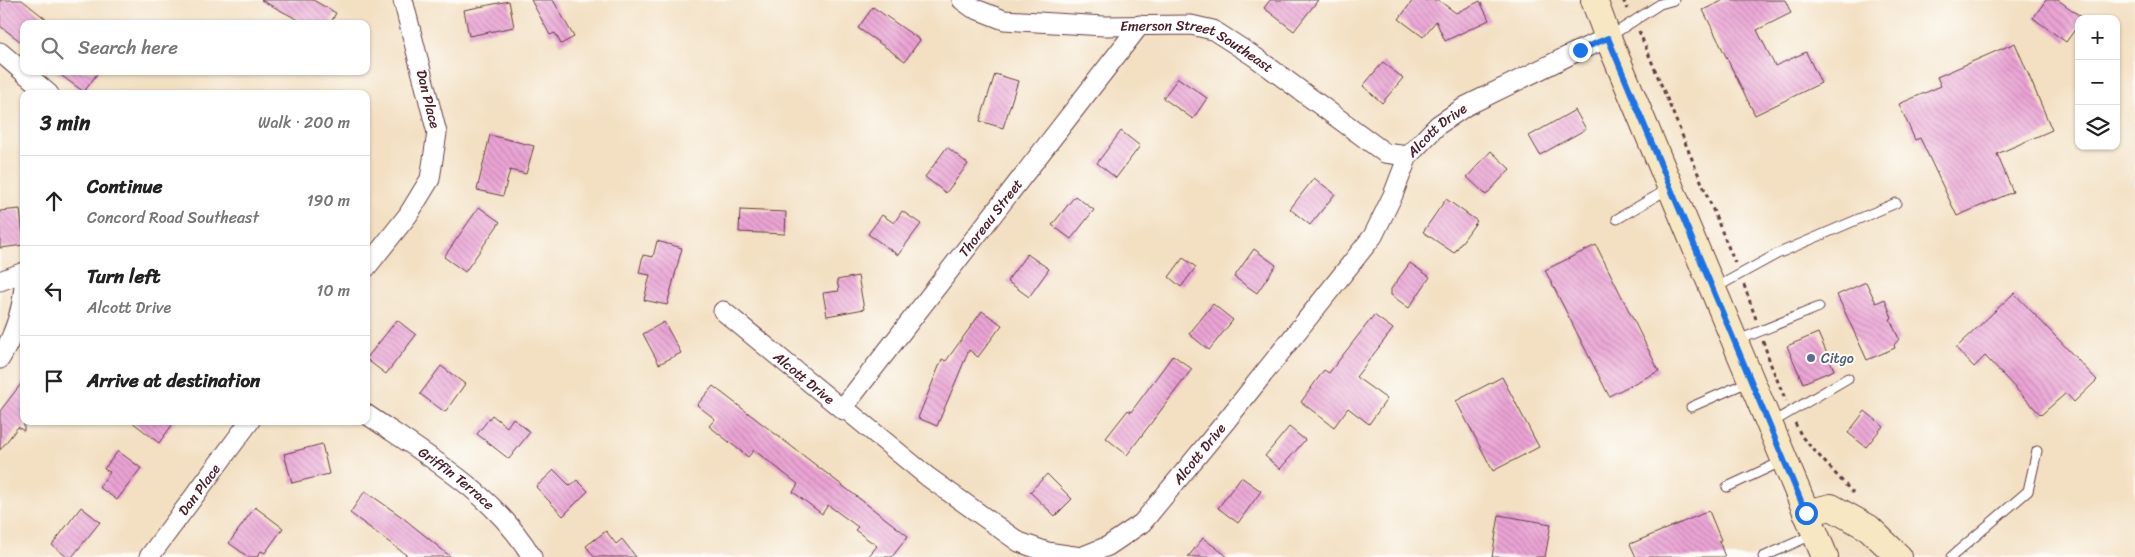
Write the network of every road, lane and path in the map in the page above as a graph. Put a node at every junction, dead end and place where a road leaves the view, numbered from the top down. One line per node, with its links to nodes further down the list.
1 (403, 0): 15 (street, Dan Place)
2 (962, 0): 5 (street, Emerson Street Southeast)
3 (1594, 0): 6 (street)
4 (1674, 0): 6 (lane)
5 (1140, 25): 11 (street, Emerson Street Southeast); 27 (street, Thoreau Street)
6 (1608, 38): 11 (street, Alcott Drive); 12 (street)
7 (0, 52): 8 (street)
8 (20, 69)
9 (27, 75): 10 (street)
10 (44, 90)
11 (1408, 156): 27 (street, Alcott Drive)
12 (1670, 188): 14 (lane); 18 (street)
13 (1896, 203): 18 (lane)
14 (1617, 218)
15 (370, 263)
16 (20, 274): 17 (street)
17 (0, 281)
18 (1713, 290): 22 (street)
19 (1819, 307): 22 (lane)
20 (20, 311): 23 (street)
21 (723, 311): 27 (street, Alcott Drive)
22 (1734, 341): 25 (street)
23 (0, 359)
24 (1848, 378): 30 (lane)
25 (1751, 381): 26 (lane); 30 (street)
26 (1691, 407)
27 (842, 409)
28 (370, 417): 36 (street, Griffin Terrace)
29 (247, 425): 35 (street, Dan Place)
30 (1769, 425): 32 (street)
31 (2037, 451): 40 (lane)
32 (1784, 461): 33 (lane); 34 (street)
33 (1727, 487)
34 (1810, 523): 37 (lane); 38 (street); 39 (street)
35 (148, 557)
36 (532, 557)
37 (1763, 557)
38 (1825, 557)
39 (1899, 557)
40 (1950, 557)

